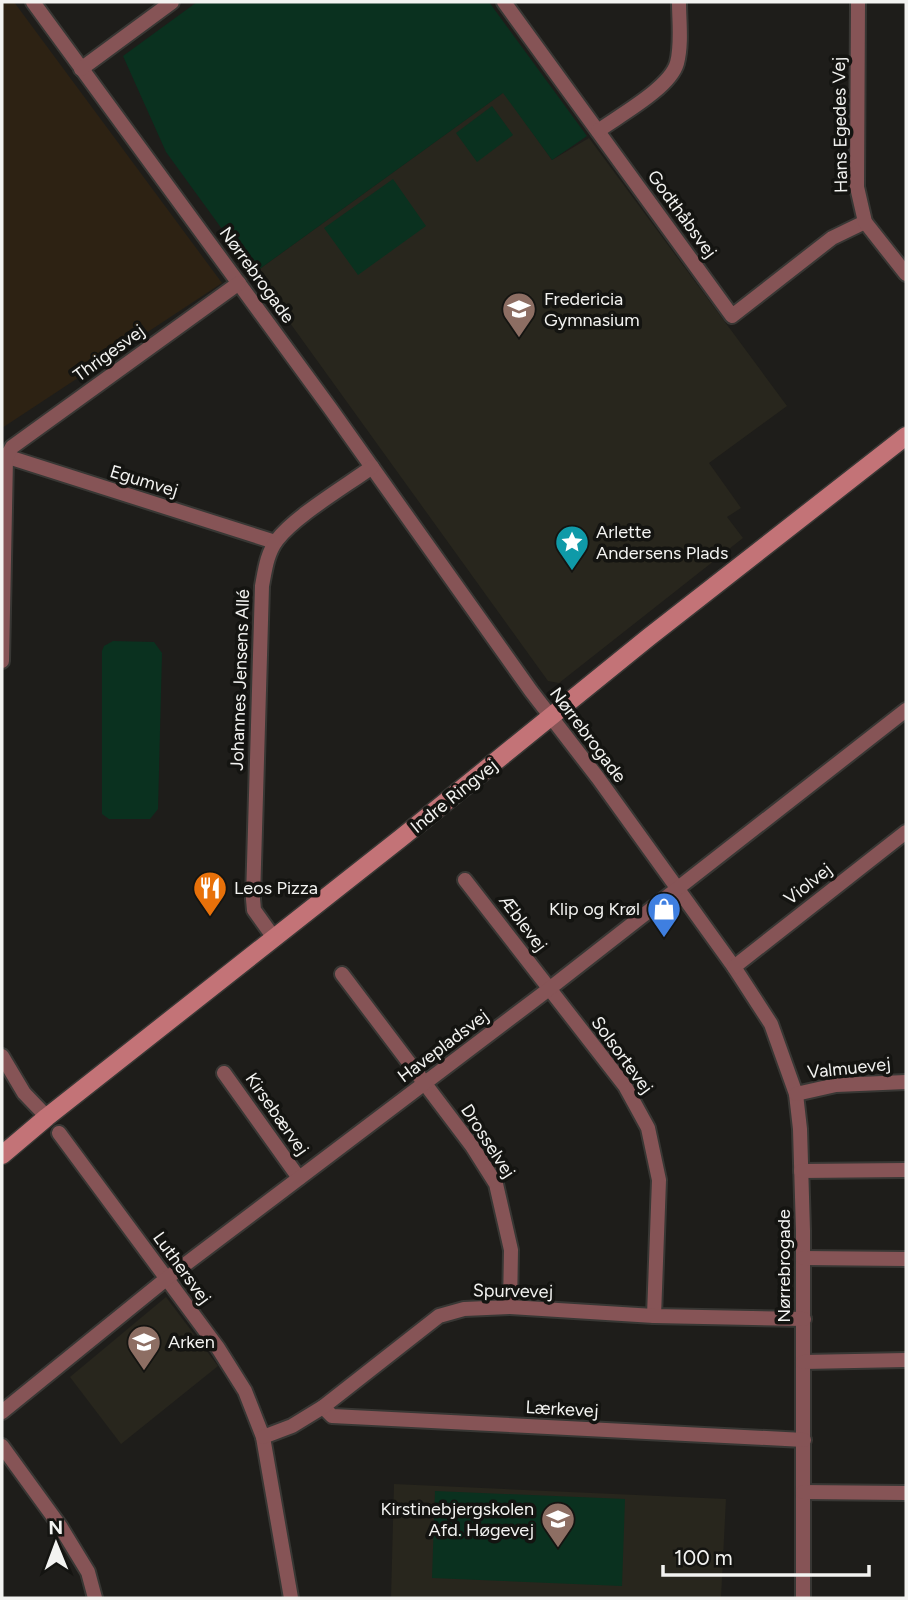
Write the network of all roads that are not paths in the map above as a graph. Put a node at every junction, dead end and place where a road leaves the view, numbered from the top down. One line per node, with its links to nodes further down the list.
1 (33, 2): 6 (street, Nørrebrogade)
2 (172, 2): 6 (street)
3 (504, 2): 7 (street, Godthåbsvej)
4 (680, 2): 7 (street)
5 (858, 2): 8 (street, Hans Egedes Vej)
6 (81, 69): 10 (street, Nørrebrogade)
7 (598, 131): 8 (street, Godthåbsvej)
8 (864, 222): 9 (street, Hans Egedes Vej)
9 (906, 274)
10 (239, 283): 12 (street, Thrigesvej); 13 (street, Nørrebrogade)
11 (906, 436): 17 (street, Indre Ringvej)
12 (4, 456): 14 (street, Egumvej); 15 (street)
13 (372, 467): 14 (street, Johannes Jensens Allé); 17 (street, Nørrebrogade)
14 (275, 542): 21 (street, Johannes Jensens Allé)
15 (2, 661)
16 (906, 710): 20 (street, Havepladsvej)
17 (551, 718): 20 (street, Nørrebrogade); 21 (street, Indre Ringvej)
18 (906, 832): 22 (street, Violvej)
19 (466, 880): 24 (street, Æblevej)
20 (676, 890): 22 (street, Nørrebrogade); 24 (street, Havepladsvej)
21 (274, 938): 30 (street, Indre Ringvej)
22 (734, 967): 29 (street, Nørrebrogade)
23 (342, 974): 28 (street, Drosselvej)
24 (549, 989): 28 (street, Havepladsvej); 40 (street, Solsortevej)
25 (2, 1056): 30 (street)
26 (224, 1073): 35 (street, Kirsebærvej)
27 (906, 1082): 29 (street, Valmuevej)
28 (425, 1084): 35 (street, Havepladsvej); 39 (street, Drosselvej)
29 (796, 1094): 34 (street, Nørrebrogade)
30 (47, 1117): 32 (street, Indre Ringvej)
31 (59, 1133): 38 (street, Luthersvej)
32 (2, 1156)
33 (906, 1170): 34 (street)
34 (802, 1171): 36 (street, Nørrebrogade)
35 (299, 1178): 38 (street, Havepladsvej)
36 (803, 1258): 37 (street); 41 (street, Nørrebrogade)
37 (906, 1259)
38 (166, 1279): 45 (street, Havepladsvej); 46 (street, Luthersvej)
39 (510, 1307): 40 (street, Spurvevej); 44 (street, Spurvevej)
40 (654, 1316): 41 (street, Spurvevej)
41 (803, 1319): 43 (street, Nørrebrogade)
42 (906, 1360): 43 (street)
43 (803, 1362): 47 (street, Nørrebrogade)
44 (323, 1407): 46 (street, Spurvevej); 47 (street, Lærkevej)
45 (2, 1412)
46 (262, 1437): 52 (street, Luthersvej)
47 (804, 1440): 49 (street, Nørrebrogade)
48 (2, 1447): 51 (street)
49 (803, 1492): 50 (street); 53 (street, Nørrebrogade)
50 (906, 1493)
51 (95, 1598)
52 (291, 1598)
53 (803, 1598)

